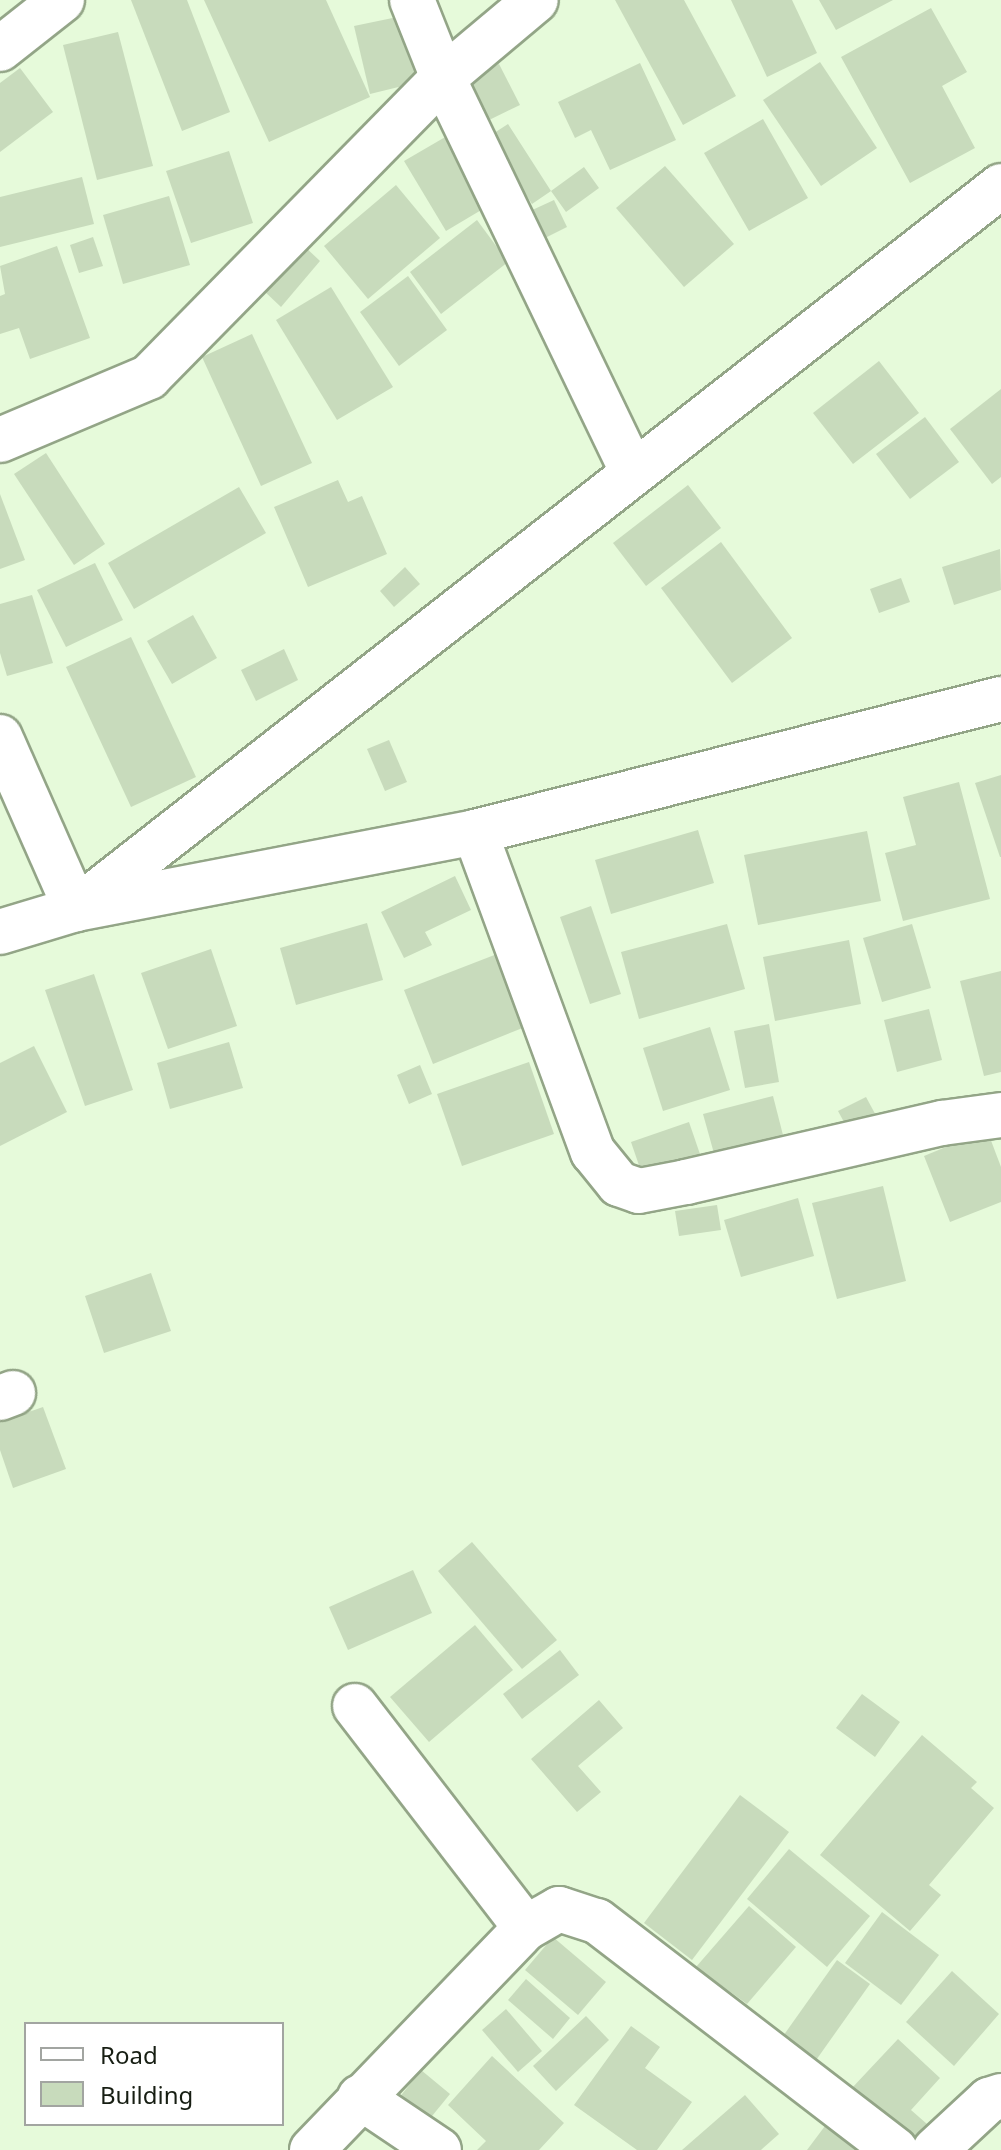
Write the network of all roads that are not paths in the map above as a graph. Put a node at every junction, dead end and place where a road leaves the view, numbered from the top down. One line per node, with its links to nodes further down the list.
1 (62, 0): 4 (street)
2 (412, 0): 5 (street)
3 (536, 0): 5 (street)
4 (0, 49)
5 (443, 78): 7 (street); 8 (street)
6 (1001, 186): 8 (street)
7 (0, 440)
8 (632, 471): 12 (street)
9 (1001, 699): 11 (street)
10 (0, 737): 12 (street)
11 (475, 832): 12 (street); 14 (street)
12 (76, 909): 13 (street)
13 (0, 932)
14 (1001, 1115)
15 (355, 1706): 16 (street)
16 (526, 1928): 18 (street); 21 (street)
17 (1001, 2096): 22 (street)
18 (360, 2097): 19 (street); 20 (street)
19 (312, 2150)
20 (439, 2150)
21 (895, 2150)
22 (935, 2150)

